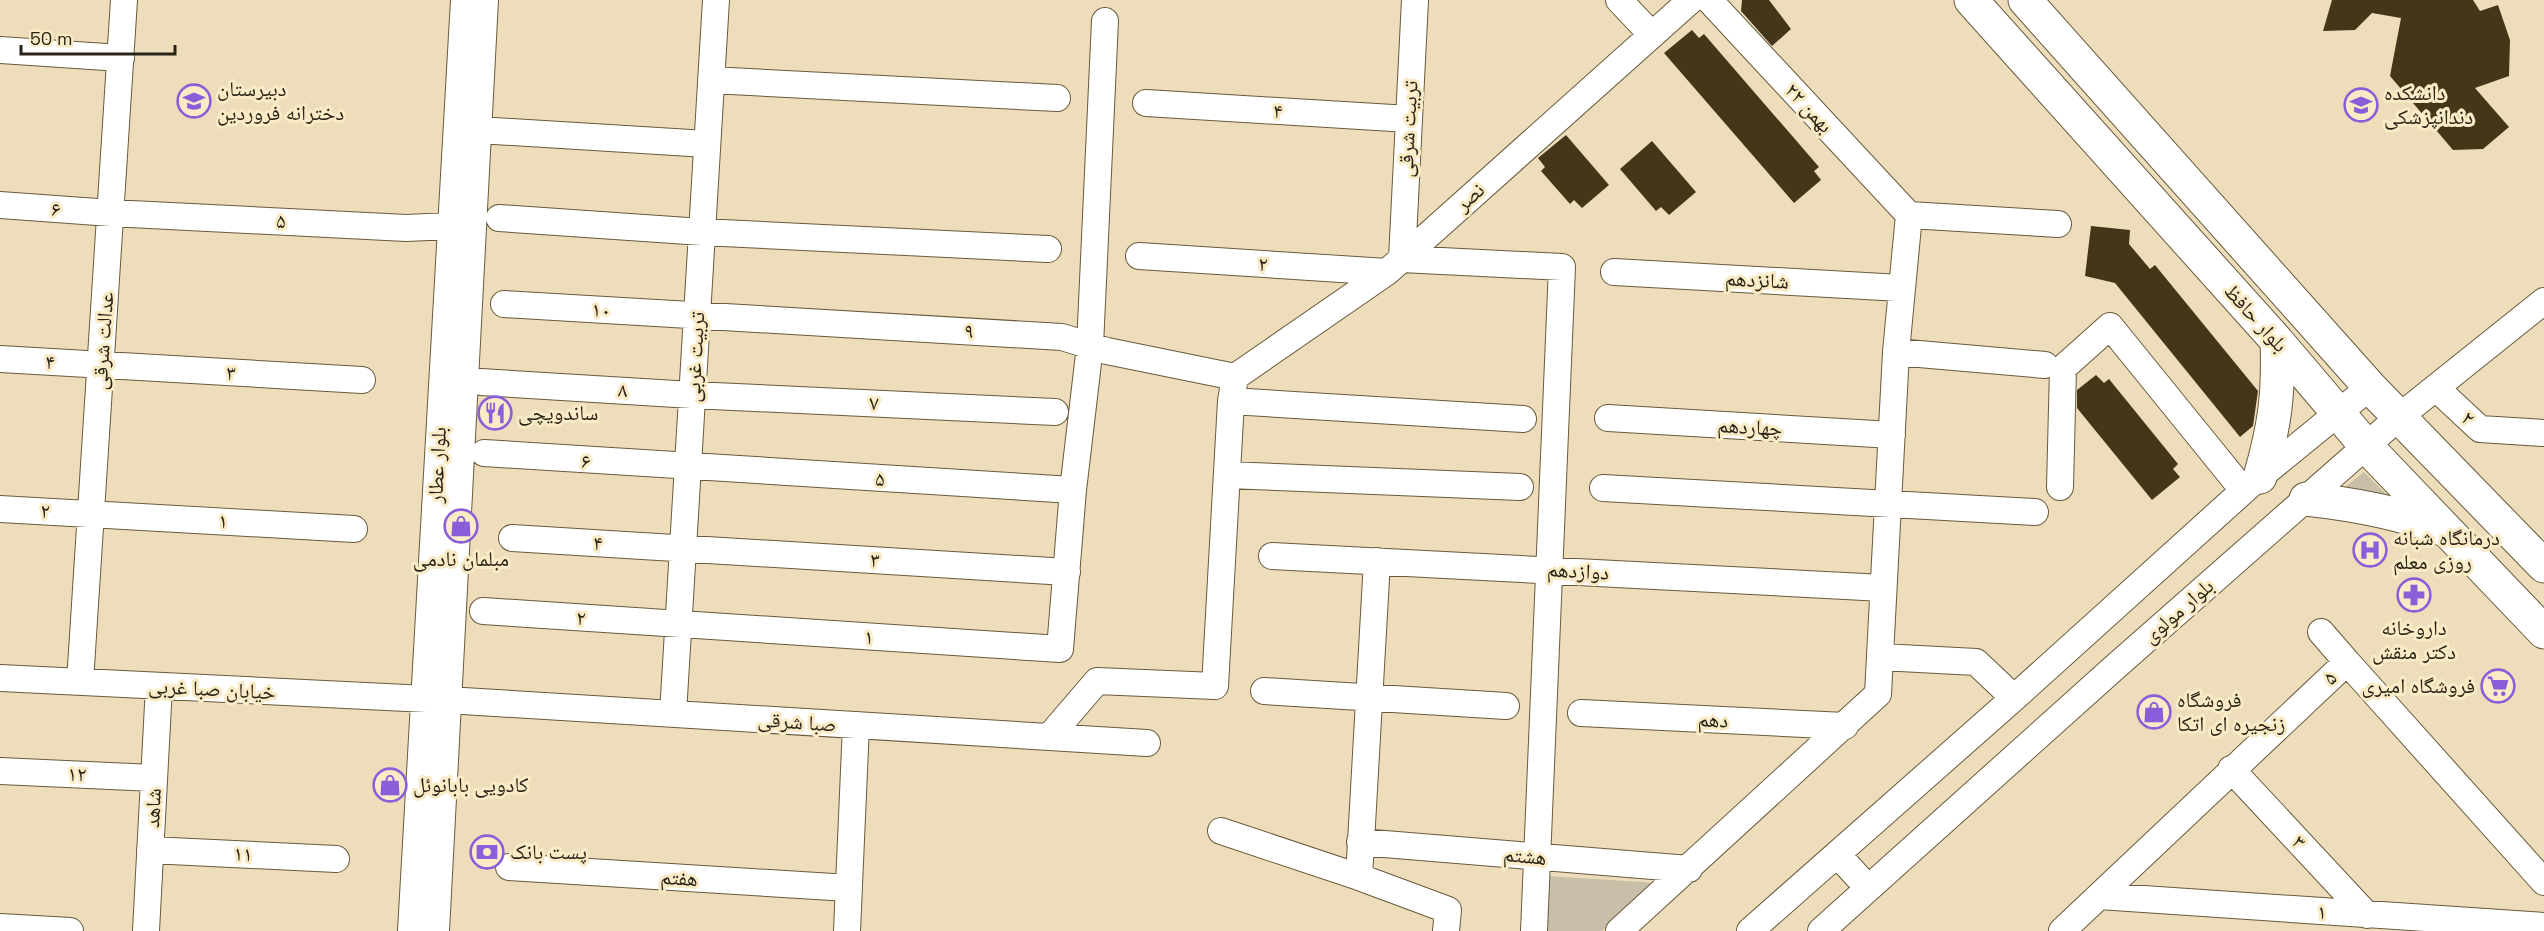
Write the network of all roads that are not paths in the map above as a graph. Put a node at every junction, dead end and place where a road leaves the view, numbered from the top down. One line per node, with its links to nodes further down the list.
1 (124, 0): 14 (street, عدالت شرقی)
2 (464, 0): 26 (street, بلوار عطار)
3 (485, 0): 19 (street, بلوار عطار)
4 (716, 0): 15 (street, تربیت غربی)
5 (1415, 0): 18 (street, تربیت شرقی)
6 (1619, 0): 12 (street)
7 (1691, 0): 12 (street, نصر)
8 (1709, 0): 23 (street, ۲۲ بهمن)
9 (1971, 0): 36 (main road, بلوار حافظ)
10 (2025, 0): 44 (main road, بلوار حافظ)
11 (1105, 21): 37 (street)
12 (1652, 35): 30 (street, نصر)
13 (0, 50): 14 (street)
14 (121, 58): 22 (street, عدالت شرقی)
15 (711, 80): 16 (street); 20 (street, تربیت غربی)
16 (1057, 98)
17 (1146, 103): 18 (street, ۴)
18 (1409, 119): 30 (street, تربیت شرقی)
19 (478, 130): 20 (street); 91 (street, بلوار عطار)
20 (707, 144): 27 (street, تربیت غربی)
21 (0, 205): 22 (street, ۶)
22 (111, 213): 26 (street, ۵); 40 (street, عدالت شرقی)
23 (1909, 215): 25 (street); 32 (street)
24 (499, 218): 27 (street)
25 (2058, 224)
26 (450, 226): 91 (street, بلوار عطار)
27 (702, 232): 28 (street); 35 (street, تربیت غربی)
28 (1048, 249)
29 (1139, 256): 30 (street, ۲)
30 (1394, 265): 46 (street, نصر); 76 (street, ۲)
31 (1614, 272): 32 (street, شانزدهم)
32 (1901, 288): 38 (street)
33 (2544, 301): 45 (street, بلوار مولوی)
34 (504, 304): 35 (street, ۱۰)
35 (697, 315): 37 (street, ۹); 47 (street, تربیت غربی)
36 (2277, 341): 49 (main road, بلوار حافظ); 59 (main road)
37 (1090, 346): 46 (street, ۹); 63 (street)
38 (1896, 352): 41 (street); 54 (street)
39 (0, 359): 40 (street, ۴)
40 (101, 365): 42 (street, ۳); 68 (street, عدالت شرقی)
41 (2045, 365)
42 (362, 380)
43 (482, 382): 47 (street, ۸)
44 (2370, 387): 49 (street); 50 (main road, بلوار حافظ)
45 (2436, 388): 50 (street, بلوار مولوی); 53 (street, ۲)
46 (1233, 389): 52 (street, ۹); 58 (street)
47 (692, 395): 48 (street, ۷); 57 (street, تربیت غربی)
48 (1055, 412)
49 (2338, 414): 55 (main road, بلوار حافظ); 59 (street)
50 (2399, 417): 55 (street, بلوار مولوی); 75 (main road, بلوار حافظ)
51 (1608, 418): 54 (street, چهاردهم)
52 (1523, 419)
53 (2544, 434)
54 (1892, 435): 65 (street)
55 (2367, 447): 64 (street, بلوار مولوی); 70 (main road, بلوار حافظ)
56 (484, 453): 57 (street, ۶)
57 (688, 468): 63 (street, ۵); 72 (street, تربیت غربی)
58 (1227, 475): 60 (street); 97 (street)
59 (2252, 484): 61 (street); 90 (street)
60 (1520, 487)
61 (2060, 487)
62 (1603, 488): 65 (street)
63 (1072, 490): 77 (street)
64 (2306, 499): 70 (main road); 113 (street, بلوار مولوی)
65 (1888, 505): 67 (street); 78 (street)
66 (0, 509): 68 (street, ۲)
67 (2035, 512)
68 (91, 514): 69 (street, ۱); 86 (street, عدالت شرقی)
69 (354, 529)
70 (2447, 531): 82 (main road, بلوار حافظ)
71 (512, 538): 72 (street, ۴)
72 (683, 549): 77 (street, ۳); 80 (street, تربیت غربی)
73 (1272, 556): 74 (street, دوازدهم)
74 (1377, 561): 76 (street, دوازدهم); 89 (street)
75 (2544, 566)
76 (1548, 569): 78 (street, دوازدهم); 106 (street)
77 (1067, 572): 80 (street, ۱)
78 (1883, 588): 83 (street)
79 (483, 611): 80 (street, ۲)
80 (679, 625): 94 (street, تربیت غربی)
81 (2321, 632): 84 (street)
82 (2544, 632)
83 (1881, 657): 90 (street); 96 (street)
84 (2347, 662): 99 (street, ۵); 111 (street, ۵)
85 (0, 678): 86 (street, خیابان صبا غربی)
86 (80, 682): 87 (street, خیابان صبا غربی)
87 (159, 686): 91 (street, خیابان صبا غربی); 101 (street, شاهد)
88 (1264, 690): 89 (street)
89 (1370, 697): 92 (street); 103 (street)
90 (2014, 698): 105 (street)
91 (435, 699): 94 (street, صبا شرقی); 120 (street, بلوار عطار); 121 (street, بلوار عطار)
92 (1506, 706)
93 (1581, 713): 96 (street, دهم)
94 (674, 714): 95 (street, صبا شرقی)
95 (856, 725): 97 (street, صبا شرقی); 112 (street)
96 (1845, 726): 109 (street)
97 (1049, 737): 98 (street, صبا شرقی)
98 (1148, 743)
99 (2231, 769): 114 (street, ۵); 115 (street, ۳)
100 (0, 771): 101 (street, ۱۲)
101 (154, 778): 104 (street, شاهد)
102 (1221, 831): 110 (street)
103 (1360, 842): 106 (street, هشتم); 110 (street)
104 (150, 850): 107 (street, ۱۱); 119 (street, شاهد)
105 (1837, 854): 113 (street); 126 (street)
106 (1538, 858): 109 (street, هشتم); 124 (street)
107 (336, 859)
108 (509, 867): 112 (street, هفتم)
109 (1689, 869): 125 (street)
110 (1359, 877): 123 (street)
111 (2544, 882)
112 (849, 888): 122 (street)
113 (1868, 888): 127 (street, بلوار مولوی)
114 (2099, 896): 115 (street, ۱); 128 (street, ۵)
115 (2367, 915): 116 (street, ۱)
116 (2544, 926)
117 (0, 927): 118 (street)
118 (70, 931)
119 (146, 931)
120 (411, 931)
121 (436, 931)
122 (847, 931)
123 (1446, 931)
124 (1534, 931)
125 (1619, 931)
126 (1750, 931)
127 (1821, 931)
128 (2062, 931)

